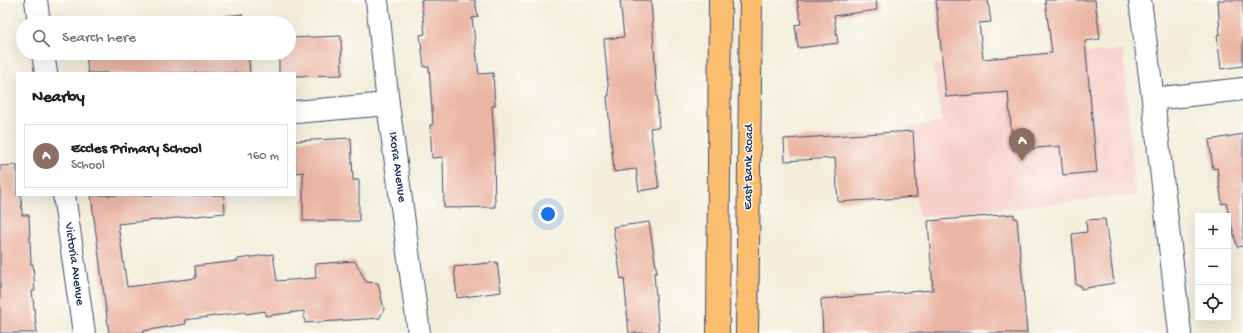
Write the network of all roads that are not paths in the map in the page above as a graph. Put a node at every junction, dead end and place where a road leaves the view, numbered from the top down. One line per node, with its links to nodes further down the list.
1 (36, 0): 6 (street)
2 (377, 0): 11 (street, Ixora Avenue)
3 (720, 0): 16 (main road)
4 (751, 0): 17 (main road, East Bank Road)
5 (1140, 0): 10 (street)
6 (38, 16)
7 (44, 60): 8 (street)
8 (46, 72)
9 (1243, 89): 10 (street)
10 (1153, 99): 18 (street)
11 (388, 104): 12 (street); 15 (street, Ixora Avenue)
12 (296, 112)
13 (64, 196): 14 (street, Victoria Avenue)
14 (84, 333)
15 (419, 333)
16 (718, 333)
17 (747, 333)
18 (1180, 333)

